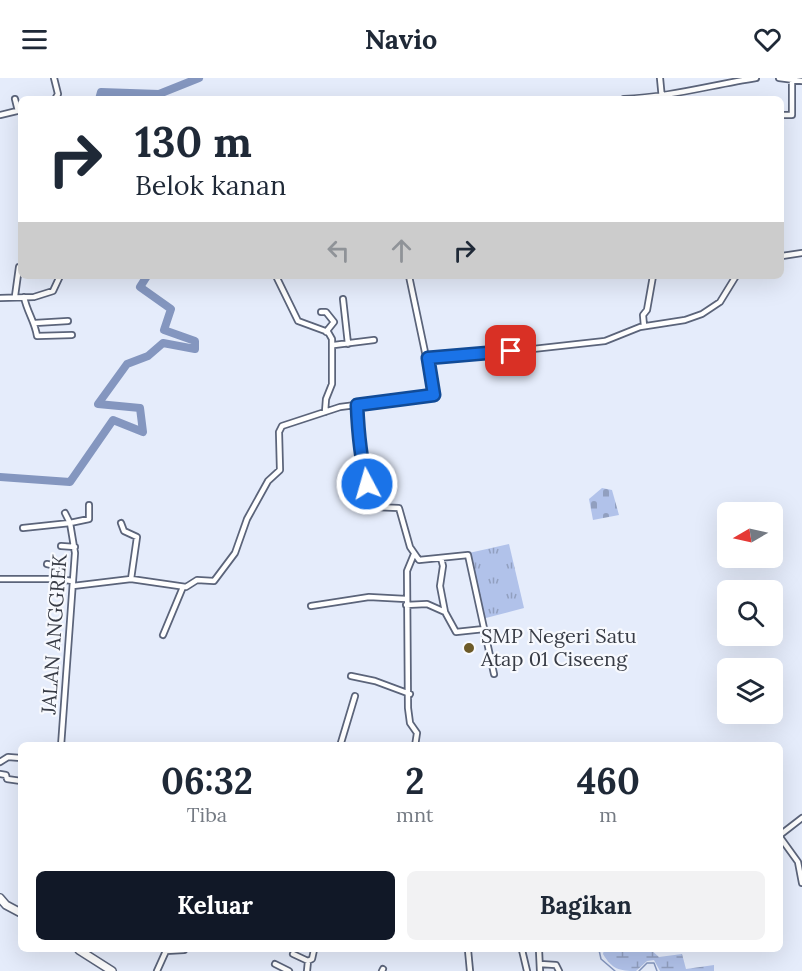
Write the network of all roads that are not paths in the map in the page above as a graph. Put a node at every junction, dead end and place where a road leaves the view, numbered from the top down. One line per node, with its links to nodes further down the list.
1 (54, 78): 8 (street)
2 (660, 78): 9 (street)
3 (756, 78): 5 (street)
4 (779, 78): 6 (street)
5 (745, 79): 10 (street)
6 (792, 79): 7 (street); 15 (street)
7 (802, 81)
8 (57, 96)
9 (662, 96)
10 (672, 96)
11 (15, 99): 12 (street)
12 (18, 106)
13 (18, 110): 14 (street)
14 (0, 115)
15 (784, 115)
16 (802, 253): 17 (street)
17 (784, 256)
18 (18, 274): 24 (street)
19 (59, 279): 25 (street)
20 (278, 279): 32 (street)
21 (410, 279): 37 (street)
22 (652, 279): 31 (street)
23 (734, 279): 31 (street)
24 (15, 296): 25 (street); 26 (street)
25 (24, 297): 30 (street)
26 (0, 298)
27 (343, 299): 35 (street)
28 (321, 312): 32 (street)
29 (68, 321): 30 (street)
30 (35, 323): 33 (street)
31 (644, 326): 37 (street)
32 (326, 332): 36 (street)
33 (72, 335)
34 (374, 340): 35 (street)
35 (348, 344): 36 (street)
36 (334, 345): 39 (street)
37 (428, 358): 38 (street)
38 (357, 405): 39 (street); 47 (street)
39 (325, 412): 54 (street)
40 (89, 505): 42 (street)
41 (65, 513): 42 (street, JALAN ANGGREK)
42 (70, 523): 44 (street); 46 (street, JALAN ANGGREK)
43 (121, 523): 52 (street)
44 (23, 528)
45 (60, 546): 46 (street)
46 (75, 547): 53 (street, JALAN ANGGREK)
47 (414, 554): 48 (street); 55 (street)
48 (441, 558): 57 (street); 58 (street)
49 (47, 564): 51 (street)
50 (0, 579): 51 (street)
51 (59, 579): 53 (street)
52 (132, 579): 53 (street); 54 (street)
53 (73, 584): 64 (street, JALAN ANGGREK)
54 (183, 587): 59 (street)
55 (406, 602): 56 (street); 57 (street); 62 (street)
56 (311, 606)
57 (445, 612): 58 (street)
58 (484, 629): 60 (street)
59 (163, 634)
60 (494, 674)
61 (351, 676): 62 (street)
62 (410, 694): 66 (street)
63 (356, 696): 65 (street)
64 (61, 742)
65 (341, 742)
66 (416, 742)
67 (18, 758): 68 (street)
68 (0, 762)
69 (0, 774): 70 (street)
70 (18, 781)
71 (802, 818): 72 (street)
72 (783, 834)
73 (783, 840): 74 (street)
74 (802, 883)
75 (0, 899): 76 (street)
76 (18, 911)
77 (82, 952): 87 (street)
78 (166, 952): 88 (street)
79 (314, 952): 84 (street)
80 (468, 952): 91 (street)
81 (522, 952): 92 (street)
82 (539, 952): 86 (street)
83 (292, 954): 84 (street)
84 (308, 961): 90 (street)
85 (275, 964): 89 (street)
86 (540, 964): 93 (street); 94 (street)
87 (112, 971)
88 (157, 971)
89 (289, 971)
90 (307, 971)
91 (470, 971)
92 (527, 971)
93 (540, 971)
94 (559, 971)

